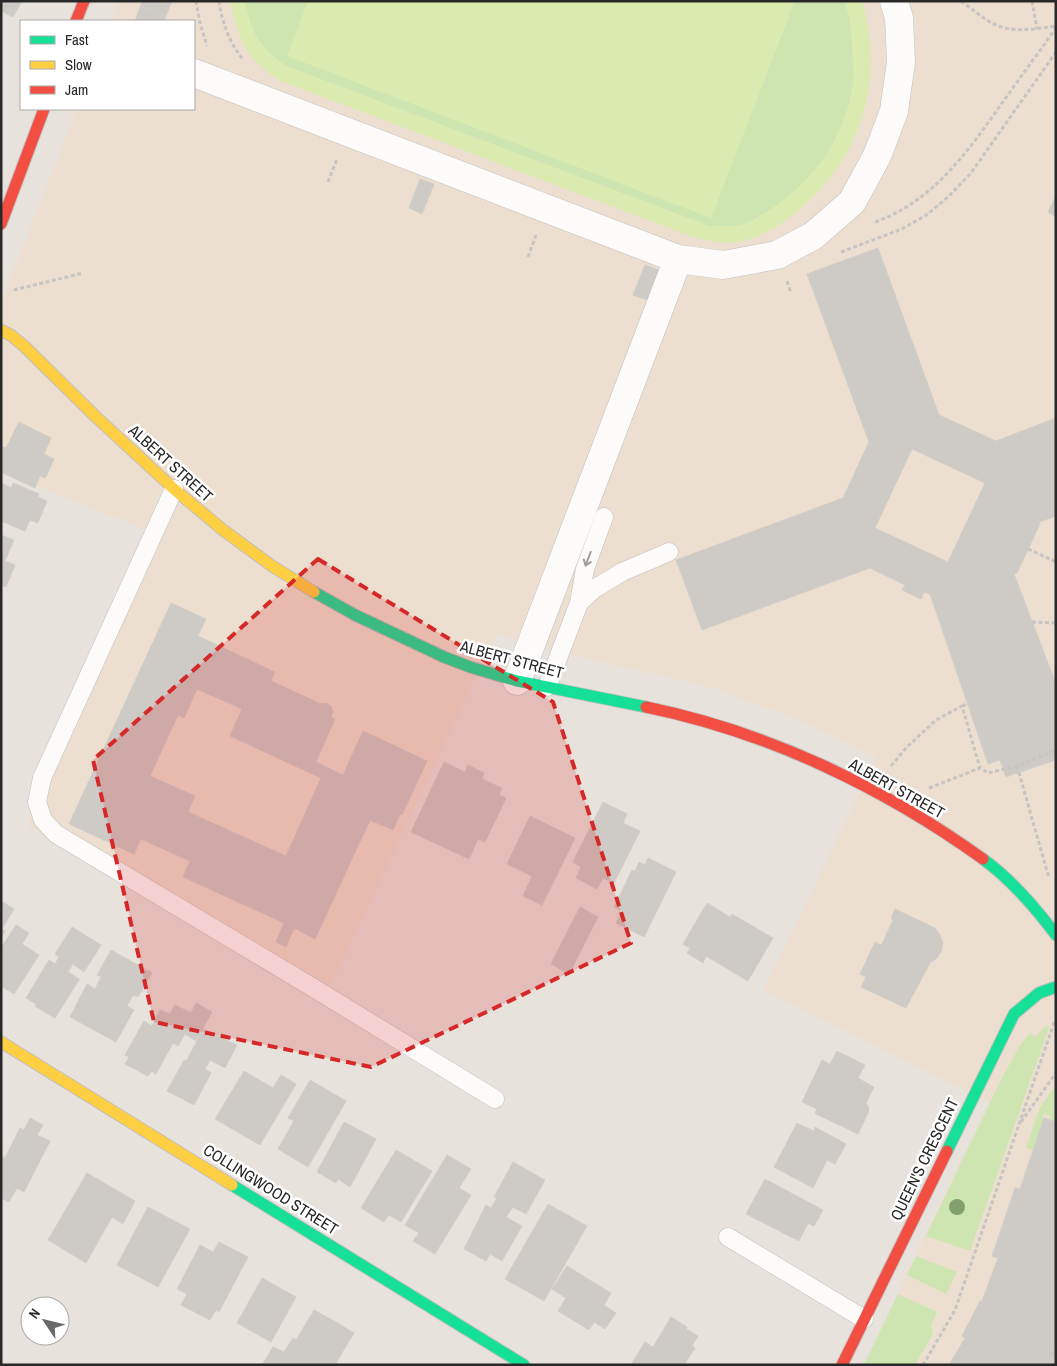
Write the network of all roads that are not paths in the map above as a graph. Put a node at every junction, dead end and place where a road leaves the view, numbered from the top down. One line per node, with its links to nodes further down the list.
1 (84, 1): 3 (main road)
2 (894, 1): 7 (street)
3 (76, 20)
4 (195, 73): 7 (street)
5 (44, 110): 6 (main road)
6 (1, 224)
7 (678, 259): 13 (street)
8 (1, 330): 9 (main road, ALBERT STREET)
9 (174, 489): 13 (main road, ALBERT STREET); 18 (lane)
10 (604, 517): 12 (lane, one-way to 12)
11 (669, 552): 12 (lane)
12 (579, 603): 14 (lane)
13 (517, 681): 14 (main road, ALBERT STREET)
14 (547, 687): 15 (main road, ALBERT STREET)
15 (1056, 935)
16 (1056, 987): 20 (main road, QUEEN'S CRESCENT)
17 (1, 1042): 21 (main road, COLLINGWOOD STREET)
18 (495, 1099)
19 (728, 1237): 20 (lane)
20 (864, 1319): 22 (main road, QUEEN'S CRESCENT)
21 (524, 1365)
22 (842, 1365)

